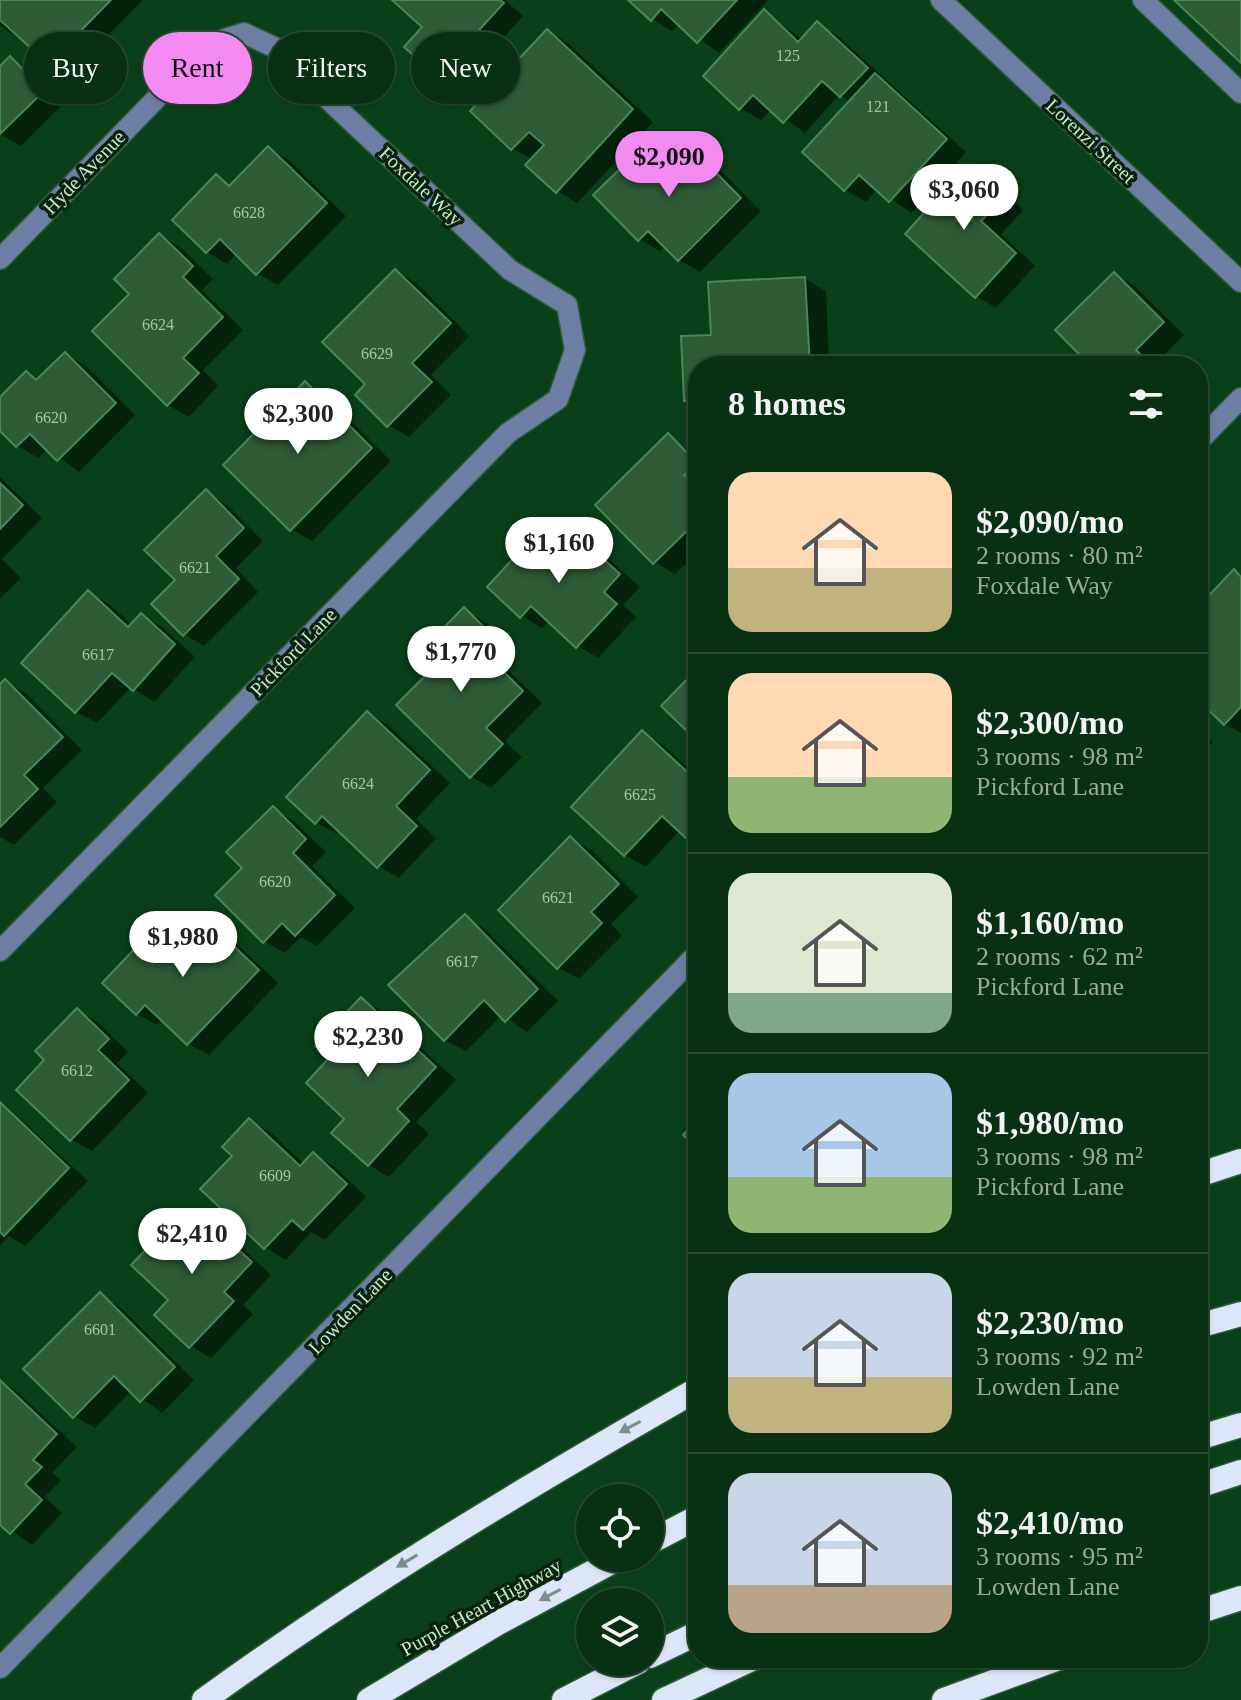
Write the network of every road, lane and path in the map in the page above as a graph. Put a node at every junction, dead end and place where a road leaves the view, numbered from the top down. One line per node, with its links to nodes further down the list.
1 (941, 0): 7 (street, Lorenzi Street)
2 (1143, 0): 4 (street)
3 (252, 37): 8 (street, Foxdale Way)
4 (1241, 93)
5 (151, 104): 6 (street, Hyde Avenue)
6 (0, 259)
7 (1241, 282)
8 (575, 350): 11 (street, Pickford Lane)
9 (1241, 398): 10 (street)
10 (1208, 432)
11 (0, 951)
12 (688, 963): 29 (street, Lowden Lane)
13 (1241, 1161): 14 (highway)
14 (1208, 1172)
15 (1241, 1314): 16 (highway)
16 (1208, 1323)
17 (688, 1395): 33 (highway, one-way to 33)
18 (1241, 1425): 19 (highway)
19 (1208, 1435)
20 (1241, 1472): 21 (highway)
21 (1208, 1483)
22 (688, 1522): 23 (highway)
23 (664, 1535)
24 (593, 1572): 34 (highway, Purple Heart Highway, one-way to 34)
25 (1241, 1598): 26 (highway)
26 (1208, 1609)
27 (688, 1638): 28 (highway)
28 (664, 1649)
29 (0, 1668)
30 (733, 1668): 36 (highway)
31 (1032, 1668): 37 (highway)
32 (611, 1676): 35 (highway)
33 (204, 1700)
34 (369, 1700)
35 (564, 1700)
36 (664, 1700)
37 (944, 1700)

